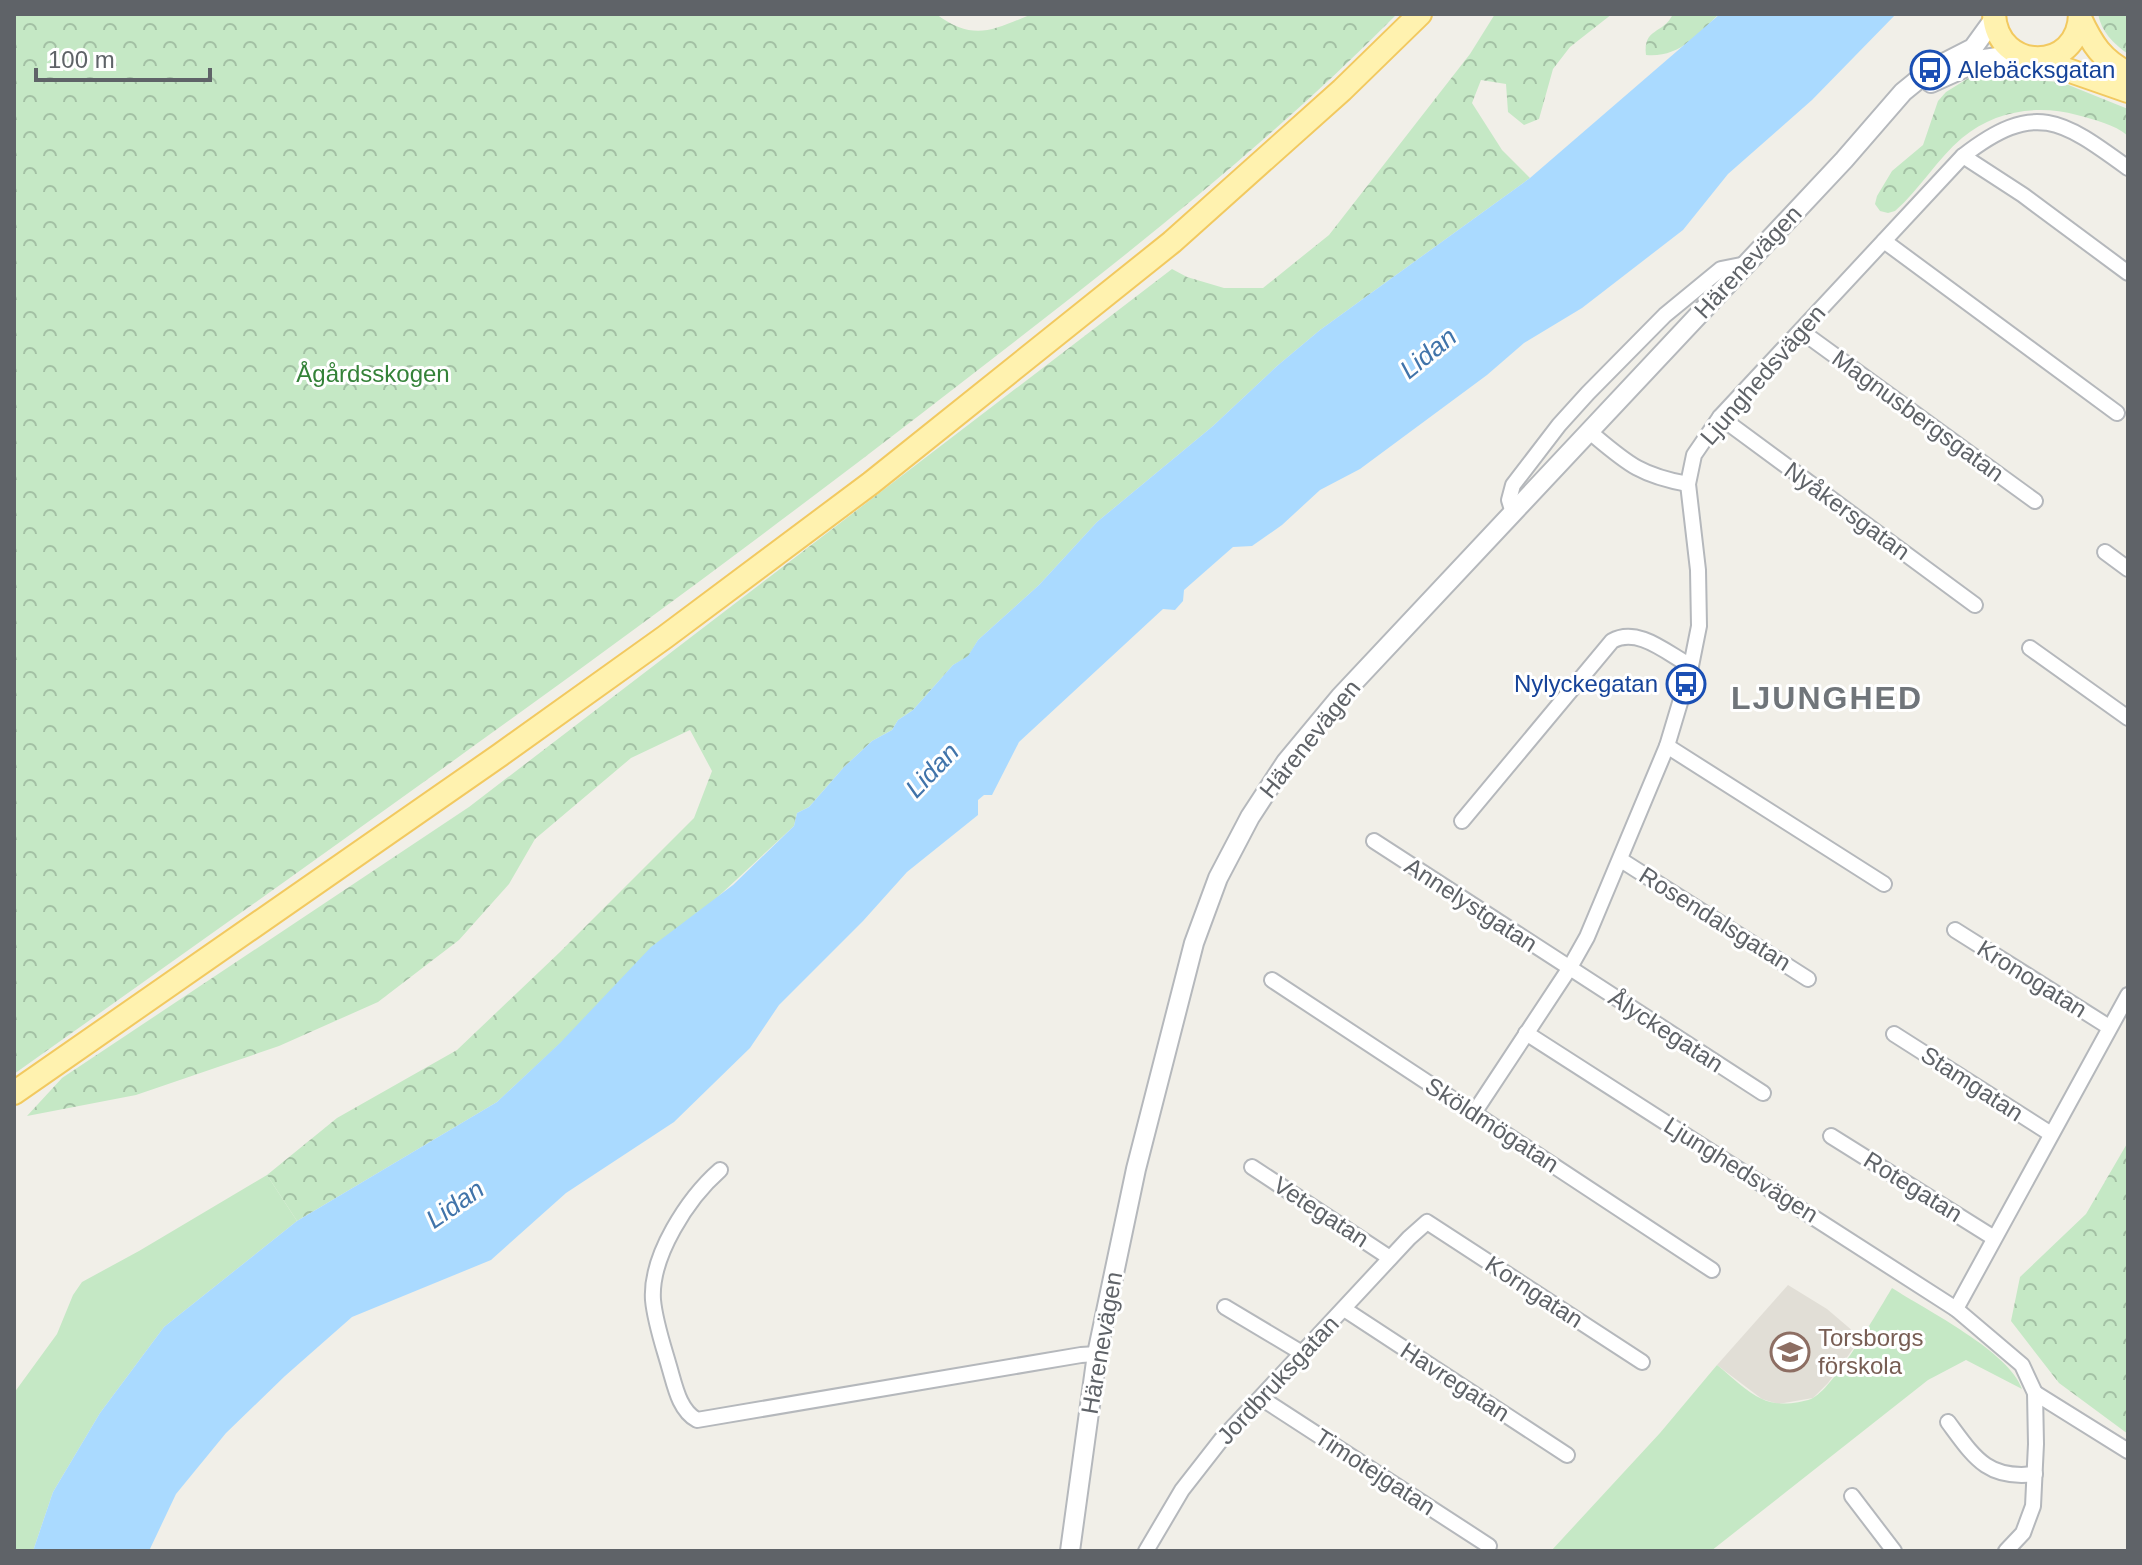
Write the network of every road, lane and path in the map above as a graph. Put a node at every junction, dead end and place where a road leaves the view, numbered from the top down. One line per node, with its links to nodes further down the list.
1 (1420, 14): 40 (main road)
2 (1994, 16): 4 (main road); 8 (street, Härenevägen)
3 (2080, 16): 5 (main road); 6 (main road)
4 (2019, 54): 5 (main road); 8 (street, Härenevägen)
5 (2044, 58): 7 (main road)
6 (2128, 73)
7 (2128, 91)
8 (1892, 108): 12 (street, Härenevägen)
9 (1963, 156): 10 (street, Ljunghedsvägen); 11 (street, Ljunghedsvägen); 13 (street)
10 (2128, 168)
11 (1884, 241): 14 (street, Ljunghedsvägen); 15 (street)
12 (1746, 264): 17 (street, Härenevägen); 20 (street)
13 (2128, 273)
14 (1801, 331): 16 (street, Ljunghedsvägen); 19 (street, Magnusbergsgatan)
15 (2117, 413)
16 (1720, 417): 18 (street, Ljunghedsvägen); 23 (street, Nyåkersgatan)
17 (1590, 432): 18 (street); 20 (street, Härenevägen)
18 (1688, 484): 25 (street, Ljunghedsvägen)
19 (2035, 501)
20 (1513, 513): 55 (street, Härenevägen)
21 (2105, 552): 22 (street)
22 (2128, 569)
23 (1975, 605)
24 (2030, 648): 26 (street)
25 (1691, 666): 27 (street, Ljunghedsvägen); 28 (street)
26 (2128, 718)
27 (1667, 746): 30 (street, Ljunghedsvägen); 31 (street)
28 (1462, 821)
29 (1374, 841): 33 (street, Annelystgatan)
30 (1621, 860): 33 (street, Ljunghedsvägen); 34 (street, Rosendalsgatan)
31 (1884, 884)
32 (1955, 930): 37 (street, Kronogatan)
33 (1569, 969): 38 (street, Ljunghedsvägen); 41 (street, Ålyckegatan)
34 (1808, 979)
35 (1272, 980): 42 (street, Sköldmögatan)
36 (2128, 995): 37 (street)
37 (2109, 1027): 43 (street)
38 (1526, 1033): 42 (street, Ljunghedsvägen); 53 (street, Ljunghedsvägen)
39 (1894, 1034): 43 (street, Stamgatan)
40 (14, 1093)
41 (1763, 1093)
42 (1474, 1113): 50 (street, Sköldmögatan)
43 (2051, 1134): 48 (street)
44 (1831, 1136): 48 (street, Rotegatan)
45 (1252, 1167): 49 (street, Vetegatan)
46 (720, 1170): 55 (street)
47 (1427, 1222): 49 (street, Jordbruksgatan); 56 (street, Korngatan)
48 (1994, 1238): 53 (street)
49 (1390, 1258): 52 (street, Jordbruksgatan)
50 (1712, 1270)
51 (1225, 1307): 54 (street)
52 (1344, 1309): 54 (street, Jordbruksgatan); 61 (street, Havregatan)
53 (1956, 1309): 57 (street, Ljunghedsvägen)
54 (1302, 1353): 58 (street, Jordbruksgatan)
55 (1097, 1354): 65 (street, Härenevägen)
56 (1642, 1362)
57 (2035, 1393): 60 (street); 62 (street)
58 (1261, 1398): 64 (street, Timotejgatan); 66 (street, Jordbruksgatan)
59 (1948, 1422): 62 (street)
60 (2128, 1451)
61 (1567, 1455)
62 (2035, 1474): 68 (street)
63 (1852, 1496): 67 (street)
64 (1489, 1546)
65 (1070, 1551)
66 (1146, 1551)
67 (1894, 1551)
68 (2006, 1551)

